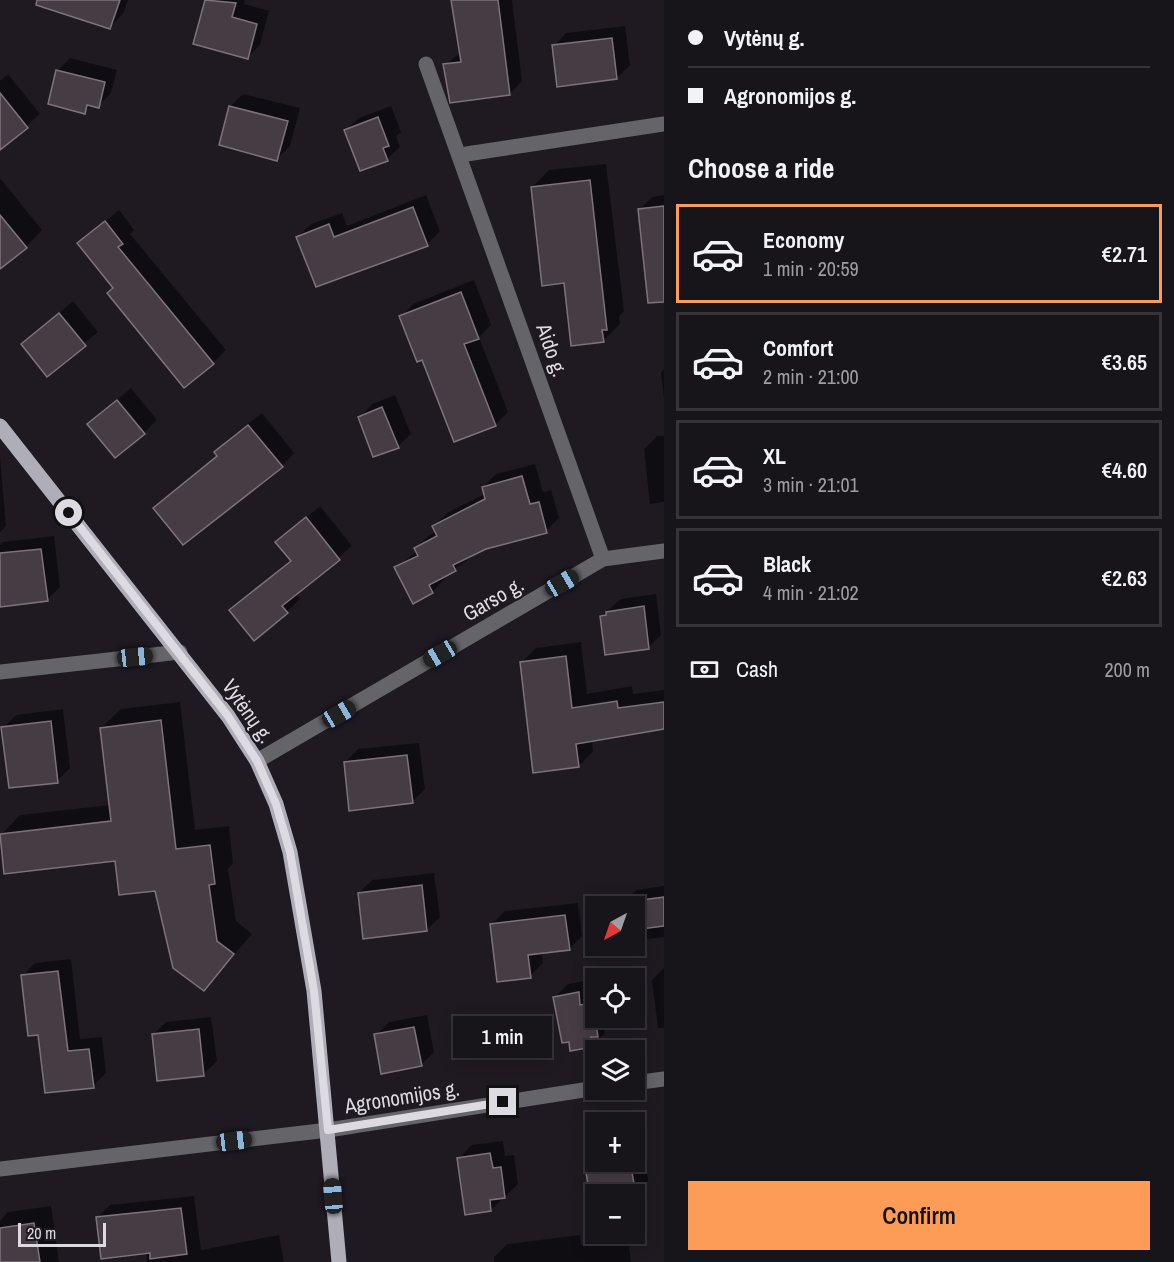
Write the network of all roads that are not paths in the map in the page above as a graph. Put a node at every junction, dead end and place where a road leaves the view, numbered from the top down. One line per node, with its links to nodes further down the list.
1 (426, 64): 3 (street, Aido g.)
2 (664, 124): 3 (street)
3 (460, 155): 6 (street, Aido g.)
4 (0, 426): 7 (main road, Vytėnų g.)
5 (664, 551): 6 (street, Garso g.)
6 (603, 559): 9 (street, Garso g.)
7 (180, 652): 8 (street); 9 (main road, Vytėnų g.)
8 (0, 672)
9 (257, 761): 13 (main road, Vytėnų g.)
10 (664, 1079): 11 (street)
11 (645, 1082)
12 (585, 1090): 13 (street, Agronomijos g.)
13 (328, 1130): 14 (street, Agronomijos g.); 15 (main road, Vytėnų g.)
14 (0, 1169)
15 (339, 1262)

